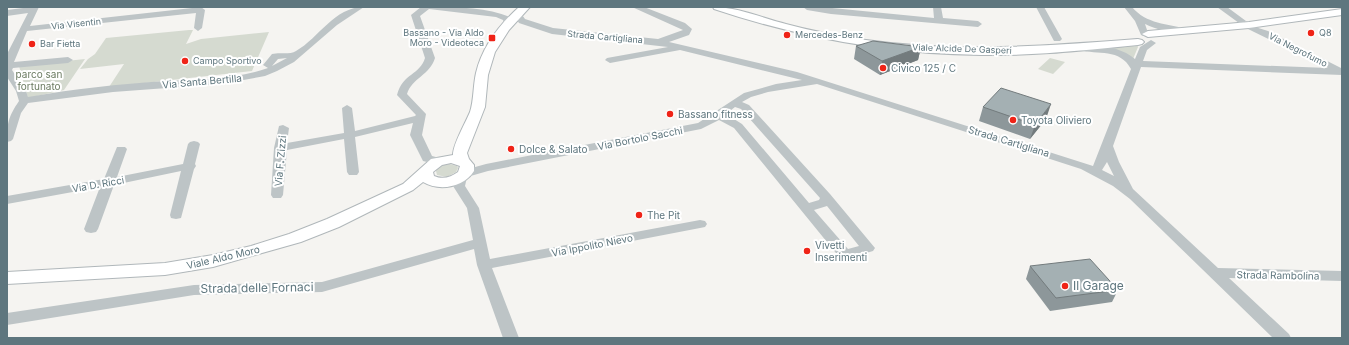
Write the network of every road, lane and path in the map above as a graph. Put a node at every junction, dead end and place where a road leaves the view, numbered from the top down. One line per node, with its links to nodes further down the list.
1 (137, 7): 19 (street)
2 (360, 7): 34 (street, Via Santa Bertilla)
3 (426, 7): 50 (street)
4 (432, 7): 17 (street)
5 (636, 7): 31 (street)
6 (718, 7): 33 (main road, Viale Alcide De Gasperi)
7 (733, 7): 29 (main road, Viale Alcide De Gasperi)
8 (807, 7): 20 (street)
9 (937, 7): 20 (street)
10 (1040, 7): 30 (street)
11 (1221, 7): 21 (street)
12 (35, 9): 16 (street); 27 (street)
13 (1131, 10): 28 (street); 29 (street)
14 (521, 11): 17 (street); 23 (street, Strada Cartigliana); 25 (main road, Viale Aldo Moro)
15 (1342, 12): 28 (main road, Viale Alcide De Gasperi)
16 (7, 13)
17 (498, 15): 25 (street)
18 (1342, 17): 26 (main road, Viale Alcide De Gasperi)
19 (129, 18): 24 (street, Via Visentin); 27 (street, Via Visentin)
20 (939, 20): 22 (street)
21 (1242, 21)
22 (978, 24)
23 (532, 25): 25 (street, Strada Cartigliana); 31 (street, Strada Cartigliana)
24 (198, 28)
25 (504, 29): 53 (main road, Viale Aldo Moro)
26 (1252, 29): 29 (main road, Viale Alcide De Gasperi); 41 (street, Via Negrofumo)
27 (24, 30): 37 (street)
28 (1187, 32): 29 (main road, Viale Alcide De Gasperi)
29 (1143, 38): 33 (main road, Viale Alcide De Gasperi); 39 (street)
30 (1057, 39)
31 (659, 42): 32 (street, Strada Cartigliana)
32 (680, 46): 36 (street, Strada Cartigliana); 40 (street, Strada Cartigliana)
33 (1080, 48): 39 (street)
34 (297, 55): 38 (street); 45 (street, Via Santa Bertilla)
35 (68, 60): 37 (street)
36 (610, 60)
37 (8, 65): 45 (street)
38 (268, 65)
39 (1136, 66): 41 (street); 58 (street)
40 (778, 70): 42 (street, Strada Cartigliana); 44 (street)
41 (1342, 72)
42 (799, 76): 43 (street, Strada Cartigliana); 44 (street)
43 (822, 82): 44 (street, Via Bortolo Sacchi); 60 (street, Strada Cartigliana)
44 (785, 85): 46 (street, Via Bortolo Sacchi)
45 (24, 101): 48 (street)
46 (735, 103): 49 (street, Via Bortolo Sacchi); 72 (street)
47 (347, 108): 52 (street)
48 (11, 114): 54 (street)
49 (719, 114): 66 (street, Via Bortolo Sacchi); 74 (street)
50 (421, 118): 52 (street); 59 (street)
51 (282, 128): 56 (street, Via F. Zizzi)
52 (350, 135): 56 (street); 65 (street)
53 (465, 138): 61 (main road, Viale Aldo Moro); 66 (main road, Viale Aldo Moro)
54 (7, 139)
55 (194, 144): 62 (street)
56 (280, 148): 70 (street, Via F. Zizzi)
57 (121, 149): 67 (street)
58 (1106, 150): 60 (street); 64 (street); 71 (street)
59 (424, 154): 61 (street); 63 (street)
60 (1057, 156): 64 (street, Strada Cartigliana)
61 (442, 160): 63 (main road, Viale Aldo Moro); 66 (main road)
62 (190, 166): 67 (street, Via D. Ricci); 75 (street)
63 (426, 171): 68 (main road); 69 (main road, Viale Aldo Moro)
64 (1096, 171): 71 (street, Strada Cartigliana)
65 (353, 172)
66 (463, 173): 68 (main road, Viale Aldo Moro); 78 (street)
67 (109, 182): 73 (street, Via D. Ricci); 77 (street)
68 (441, 183): 69 (main road, Viale Aldo Moro)
69 (394, 194): 82 (main road, Viale Aldo Moro)
70 (277, 195)
71 (1134, 196): 80 (street, Strada Cartigliana)
72 (826, 197): 74 (street); 74 (street)
73 (7, 200)
74 (806, 208)
75 (176, 215)
76 (700, 224): 79 (street, Via Ippolito Nievo)
77 (91, 229)
78 (480, 243): 79 (street); 83 (street, Strada delle Fornaci)
79 (484, 265): 84 (street)
80 (1215, 273): 81 (street, Strada Rambolina); 85 (street, Strada Cartigliana)
81 (1342, 276)
82 (8, 282)
83 (7, 319)
84 (511, 338)
85 (1282, 338)

